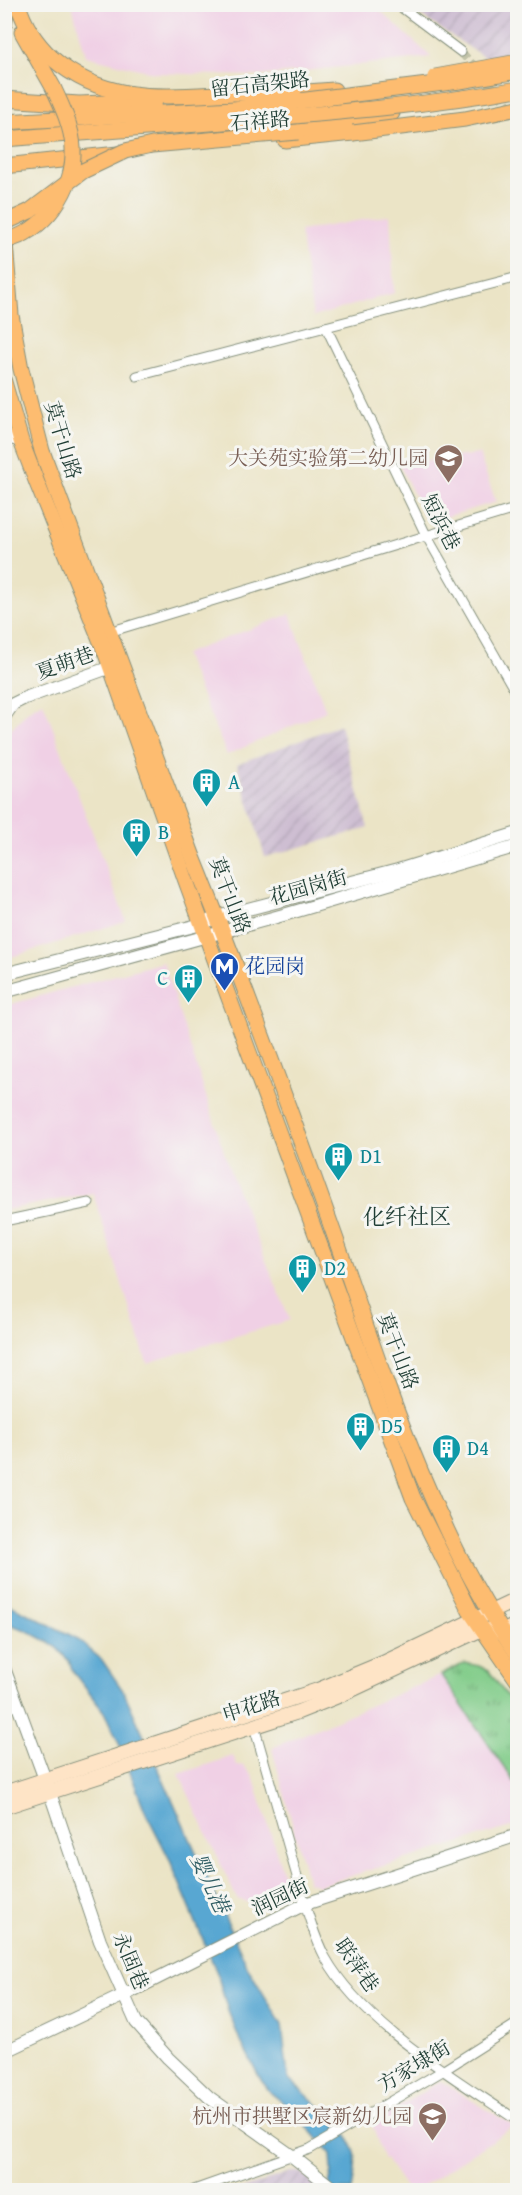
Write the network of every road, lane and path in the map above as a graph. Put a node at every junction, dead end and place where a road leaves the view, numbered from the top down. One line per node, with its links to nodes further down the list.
1 (397, 4): 4 (street)
2 (14, 7): 3 (main road); 9 (main road, bridge); 20 (main road, bridge)
3 (4, 25)
4 (461, 52)
5 (518, 62): 9 (main road, 石祥路, bridge)
6 (518, 70): 9 (main road, 留石高架路, bridge)
7 (518, 76): 13 (main road)
8 (518, 87): 10 (main road, 留石高架路, bridge); 13 (main road)
9 (353, 92): 11 (main road, 石祥路); 14 (main road, 留石高架路, bridge)
10 (462, 98): 16 (main road, 留石高架路, bridge); 18 (main road, bridge)
11 (4, 99)
12 (518, 108): 17 (main road, 石祥路, bridge)
13 (237, 115): 15 (main road, bridge); 16 (main road)
14 (4, 122)
15 (4, 128)
16 (4, 138)
17 (4, 166)
18 (4, 223)
19 (4, 231): 30 (main road, 莫干山路)
20 (4, 241)
21 (518, 277): 22 (street)
22 (326, 327): 23 (street); 29 (street, 短浜巷)
23 (138, 376)
24 (4, 382): 25 (main road, 莫干山路)
25 (8, 412): 27 (main road, 莫干山路)
26 (4, 436): 27 (street)
27 (21, 441): 31 (main road, 莫干山路)
28 (518, 508): 29 (street)
29 (426, 535): 30 (street); 32 (street, 短浜巷)
30 (109, 632): 36 (main road, 莫干山路)
31 (111, 667): 33 (street, 夏萌巷); 36 (main road, 莫干山路)
32 (518, 696)
33 (4, 717)
34 (518, 832): 36 (street, 花园岗街)
35 (518, 846): 36 (street, 花园岗街)
36 (212, 927): 37 (street, 花园岗街); 38 (street, 花园岗街); 42 (main road, 莫干山路); 43 (main road, 莫干山路)
37 (4, 974)
38 (4, 992)
39 (89, 1203): 40 (street)
40 (4, 1221)
41 (518, 1599): 42 (main road, 申花路)
42 (490, 1611): 43 (main road, 申花路); 45 (main road, 莫干山路)
43 (478, 1624): 45 (main road); 48 (main road, 莫干山路); 49 (main road, 申花路); 50 (main road, 申花路)
44 (518, 1624): 45 (main road)
45 (502, 1632): 46 (main road, 莫干山路)
46 (518, 1655)
47 (4, 1668): 51 (street, 永固巷)
48 (518, 1681)
49 (254, 1726): 50 (main road, 申花路); 55 (street, 联萍巷)
50 (160, 1748): 51 (main road, 申花路)
51 (47, 1786): 52 (main road, 申花路); 53 (main road, 申花路); 56 (street, 永固巷)
52 (4, 1793)
53 (4, 1807)
54 (518, 1835): 55 (street, 润园街)
55 (305, 1904): 56 (street, 润园街); 59 (street, 联萍巷)
56 (124, 1995): 58 (street, 润园街); 61 (street, 永固巷)
57 (518, 2023): 59 (street, 方家埭街)
58 (4, 2052)
59 (444, 2070): 60 (street, 联萍巷); 61 (street, 方家埭街)
60 (518, 2121)
61 (292, 2156): 62 (street, 方家埭街); 63 (street, 永固巷)
62 (194, 2190)
63 (335, 2190)

